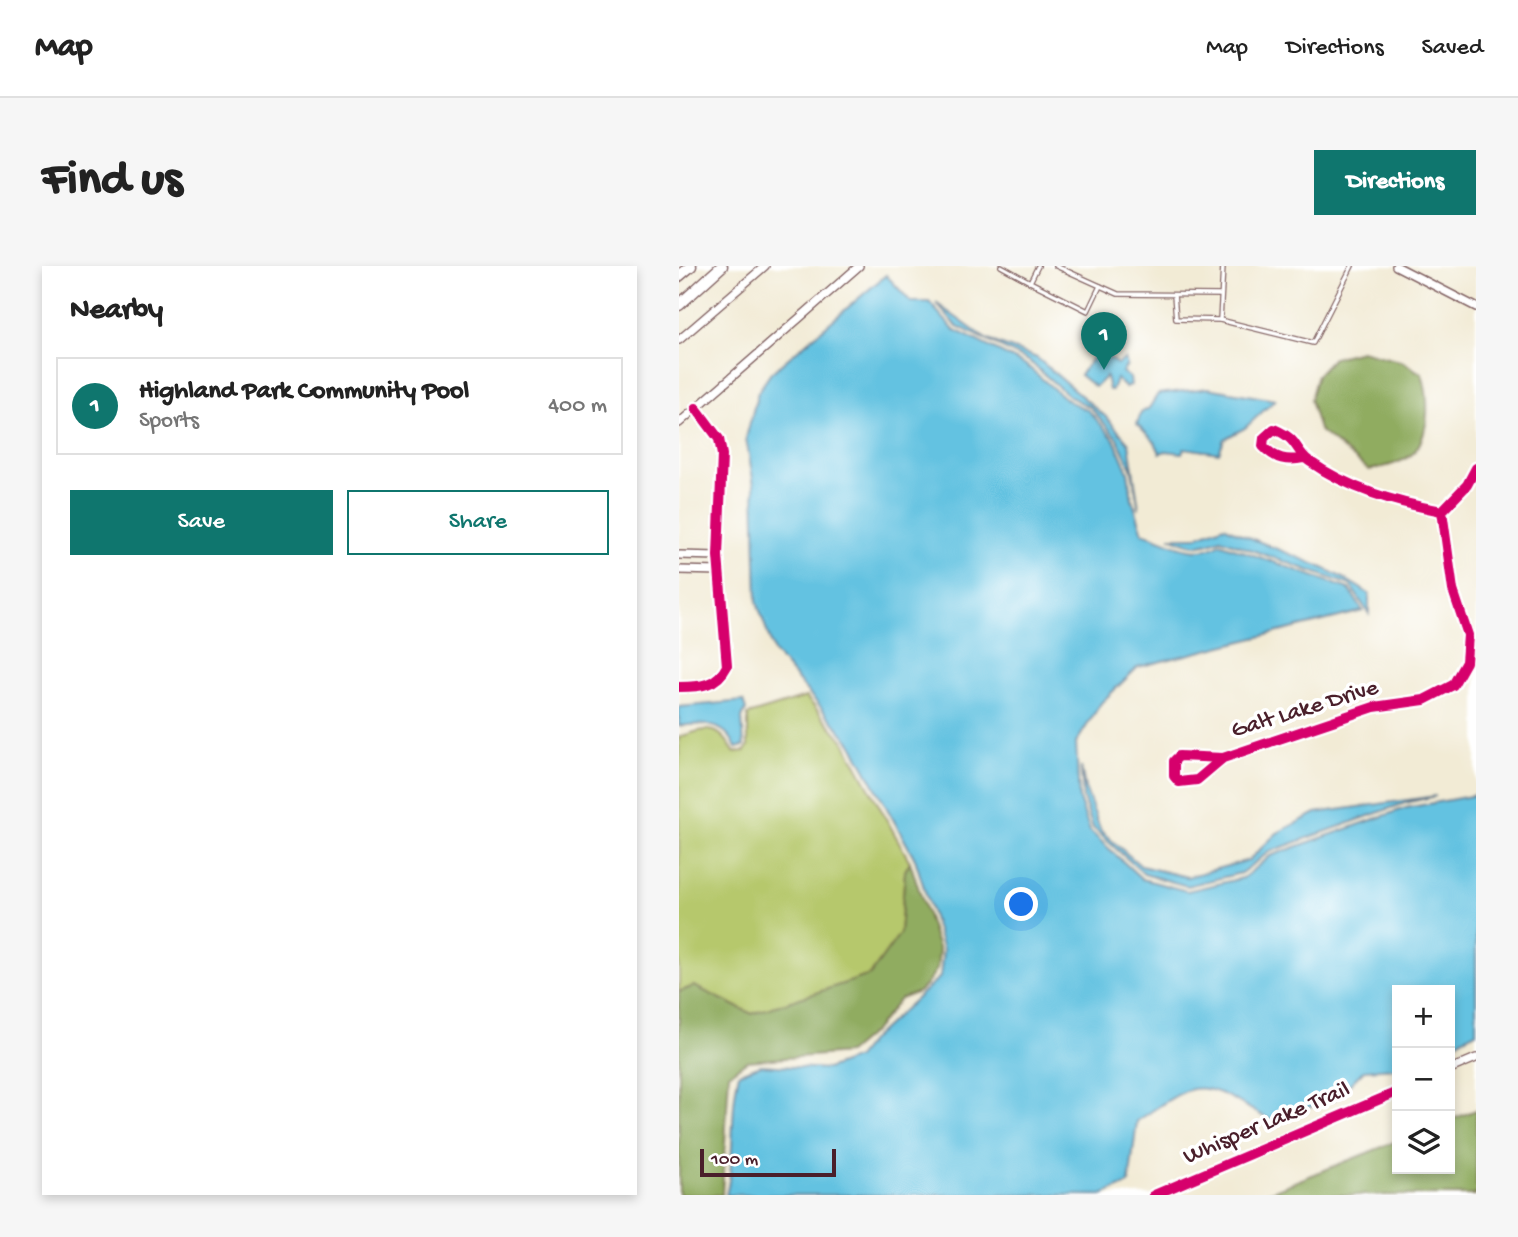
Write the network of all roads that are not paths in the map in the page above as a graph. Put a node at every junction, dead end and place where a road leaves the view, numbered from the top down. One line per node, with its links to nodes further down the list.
1 (691, 266): 12 (main road)
2 (722, 266): 17 (main road)
3 (765, 266): 20 (street)
4 (859, 266): 21 (street)
5 (1001, 266): 11 (lane)
6 (1038, 266): 13 (lane)
7 (1056, 266): 14 (lane)
8 (1223, 266): 16 (lane)
9 (1352, 266): 19 (lane)
10 (1397, 266): 18 (street)
11 (1010, 268): 13 (lane)
12 (679, 276)
13 (1030, 282): 14 (lane)
14 (1100, 286): 15 (lane)
15 (1174, 295): 16 (lane); 19 (lane)
16 (1221, 295): 19 (lane)
17 (679, 305)
18 (1476, 307)
19 (1220, 320)
20 (679, 340)
21 (696, 408): 22 (street); 27 (street)
22 (679, 423)
23 (1304, 458): 23 (street); 25 (street)
24 (1476, 468): 25 (street)
25 (1442, 511): 31 (street, Galt Lake Drive)
26 (679, 555): 27 (street)
27 (718, 556): 29 (street)
28 (679, 570): 29 (street)
29 (719, 571): 30 (street)
30 (679, 687)
31 (1223, 758): 31 (street, Galt Lake Drive)
32 (1476, 1058): 33 (street)
33 (1455, 1067)
34 (1392, 1093): 35 (street, Whisper Lake Trail)
35 (1158, 1194)

